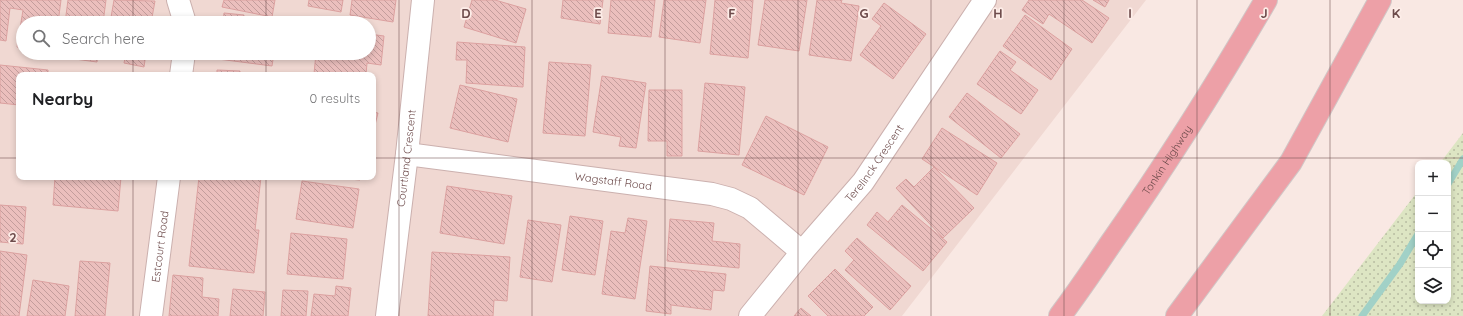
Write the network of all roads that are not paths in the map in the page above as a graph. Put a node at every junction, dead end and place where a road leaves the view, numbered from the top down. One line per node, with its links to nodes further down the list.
1 (178, 0): 6 (street)
2 (423, 0): 9 (street, Courtland Crescent)
3 (1266, 0): 15 (highway, Tonkin Highway)
4 (1380, 0): 16 (highway)
5 (976, 3): 11 (street, Terelinck Crescent)
6 (183, 16)
7 (183, 60): 8 (street)
8 (181, 72)
9 (407, 154): 11 (street, Wagstaff Road); 13 (street, Courtland Crescent)
10 (169, 180): 12 (street, Estcourt Road)
11 (802, 252): 14 (street, Terelinck Crescent)
12 (151, 316)
13 (387, 316)
14 (750, 316)
15 (1060, 316)
16 (1177, 316)

